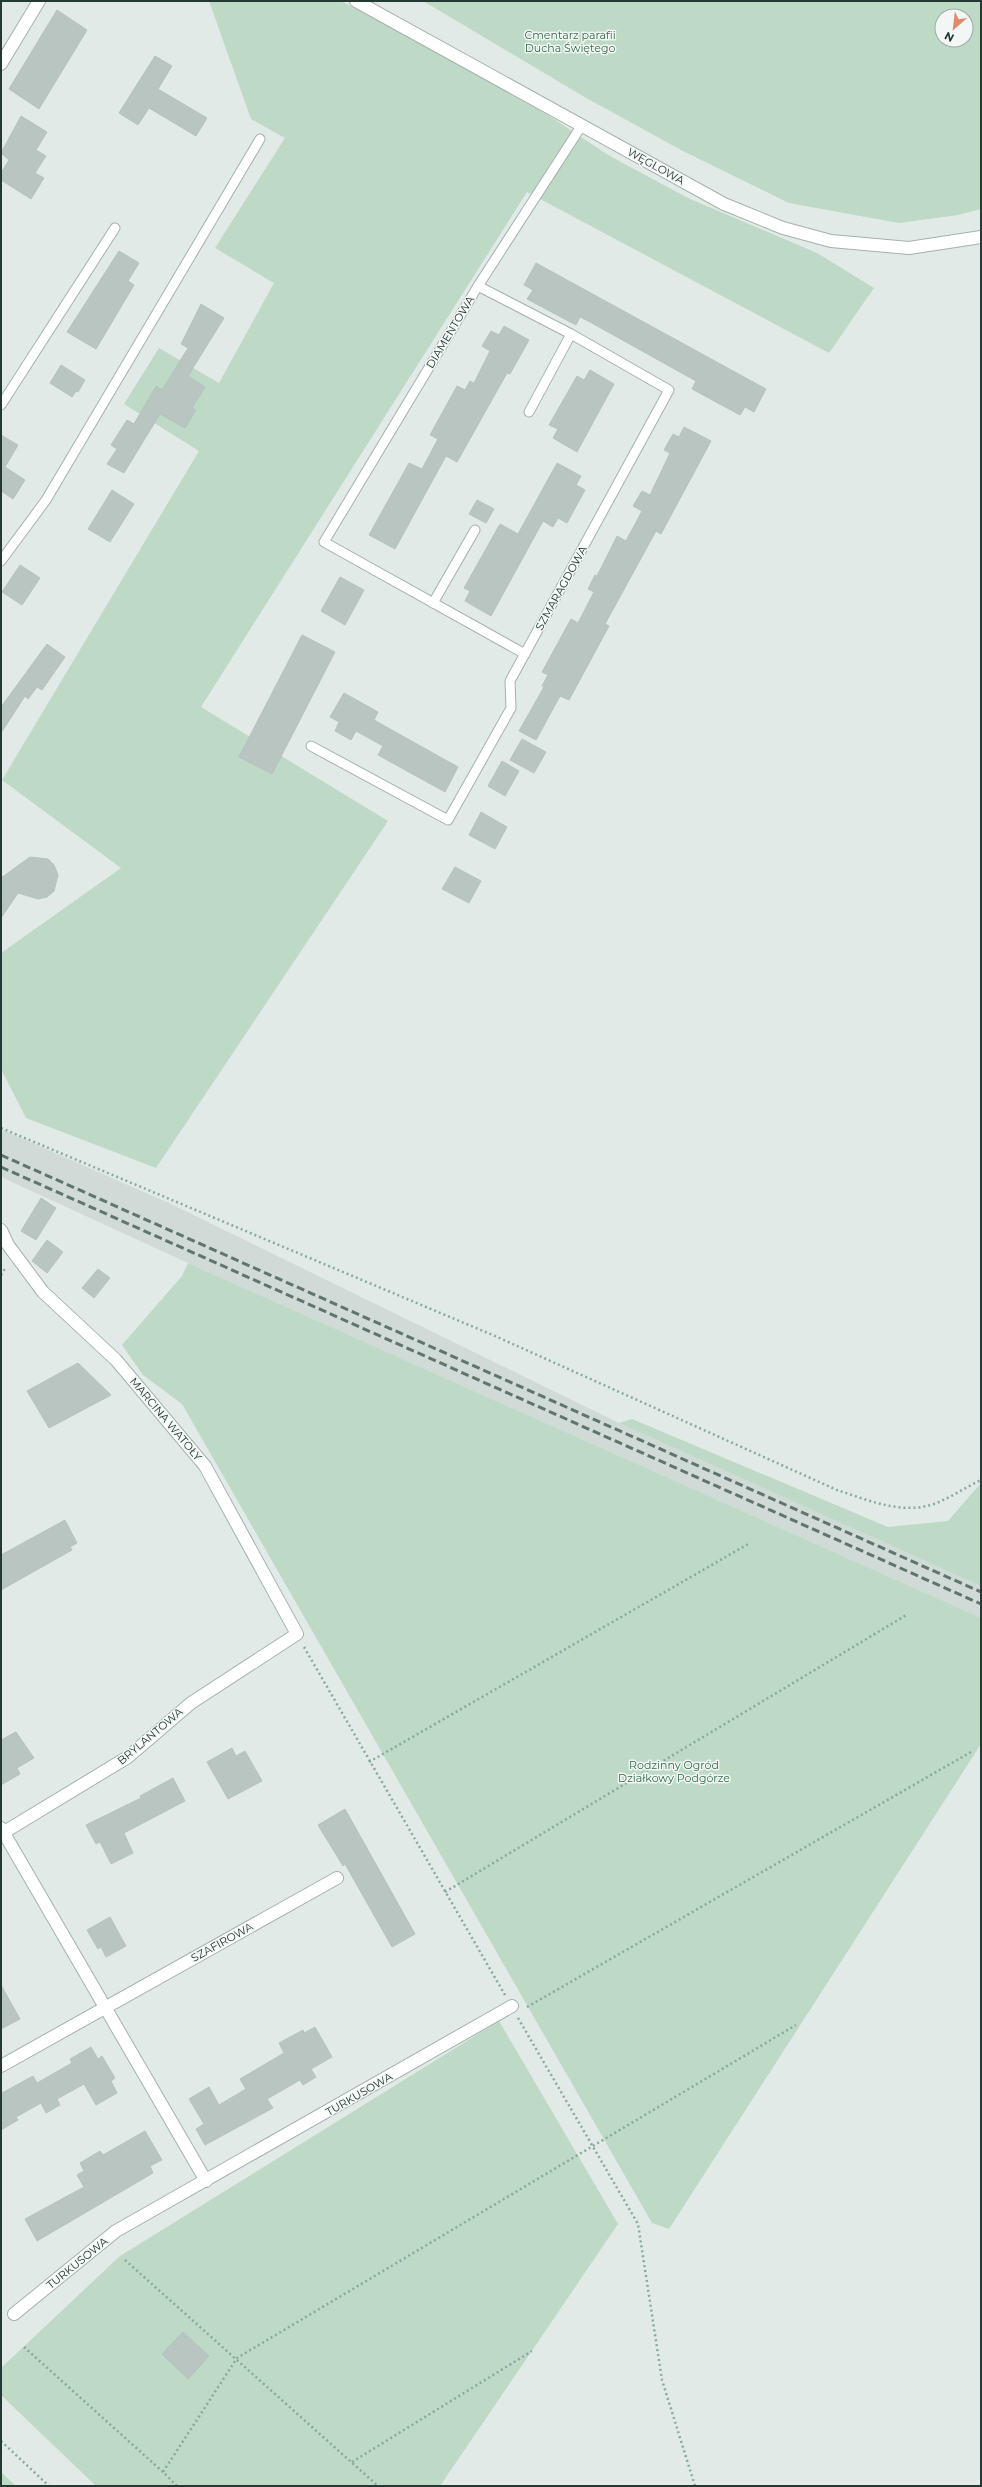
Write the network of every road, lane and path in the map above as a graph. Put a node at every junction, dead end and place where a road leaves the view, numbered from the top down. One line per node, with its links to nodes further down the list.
1 (39, 1): 3 (street)
2 (356, 1): 4 (street, WĘGLOWA)
3 (1, 64)
4 (582, 125): 7 (street, WĘGLOWA); 8 (lane, DIAMENTOWA)
5 (260, 139): 13 (lane)
6 (115, 228): 10 (lane)
7 (981, 238)
8 (478, 286): 9 (lane); 14 (lane, DIAMENTOWA)
9 (571, 334): 11 (lane); 15 (lane, SZMARAGDOWA)
10 (1, 405)
11 (529, 412)
12 (475, 530): 14 (lane)
13 (1, 561)
14 (432, 603): 15 (lane)
15 (525, 654): 16 (lane, SZMARAGDOWA)
16 (311, 746)
17 (1, 1128): 19 (path)
18 (1, 1230): 22 (street, MARCINA WATOŁY)
19 (981, 1480)
20 (750, 1542): 24 (path)
21 (908, 1614): 27 (path)
22 (297, 1634): 24 (path); 25 (street, BRYLANTOWA)
23 (971, 1752): 29 (path)
24 (369, 1762): 27 (path)
25 (2, 1831): 28 (street)
26 (337, 1878): 28 (street, SZAFIROWA)
27 (445, 1892): 29 (path)
28 (106, 2007): 31 (street, SZAFIROWA); 33 (street)
29 (514, 2010): 32 (path); 33 (street, TURKUSOWA)
30 (796, 2025): 32 (path)
31 (1, 2066)
32 (594, 2146): 38 (path); 45 (path)
33 (206, 2181): 35 (street, TURKUSOWA)
34 (125, 2260): 38 (path)
35 (14, 2314)
36 (24, 2347): 41 (path)
37 (532, 2351): 40 (path)
38 (237, 2358): 40 (path); 41 (path)
39 (1, 2441): 42 (path)
40 (352, 2462): 44 (path)
41 (163, 2472): 43 (path)
42 (49, 2486)
43 (177, 2486)
44 (378, 2486)
45 (695, 2486)

